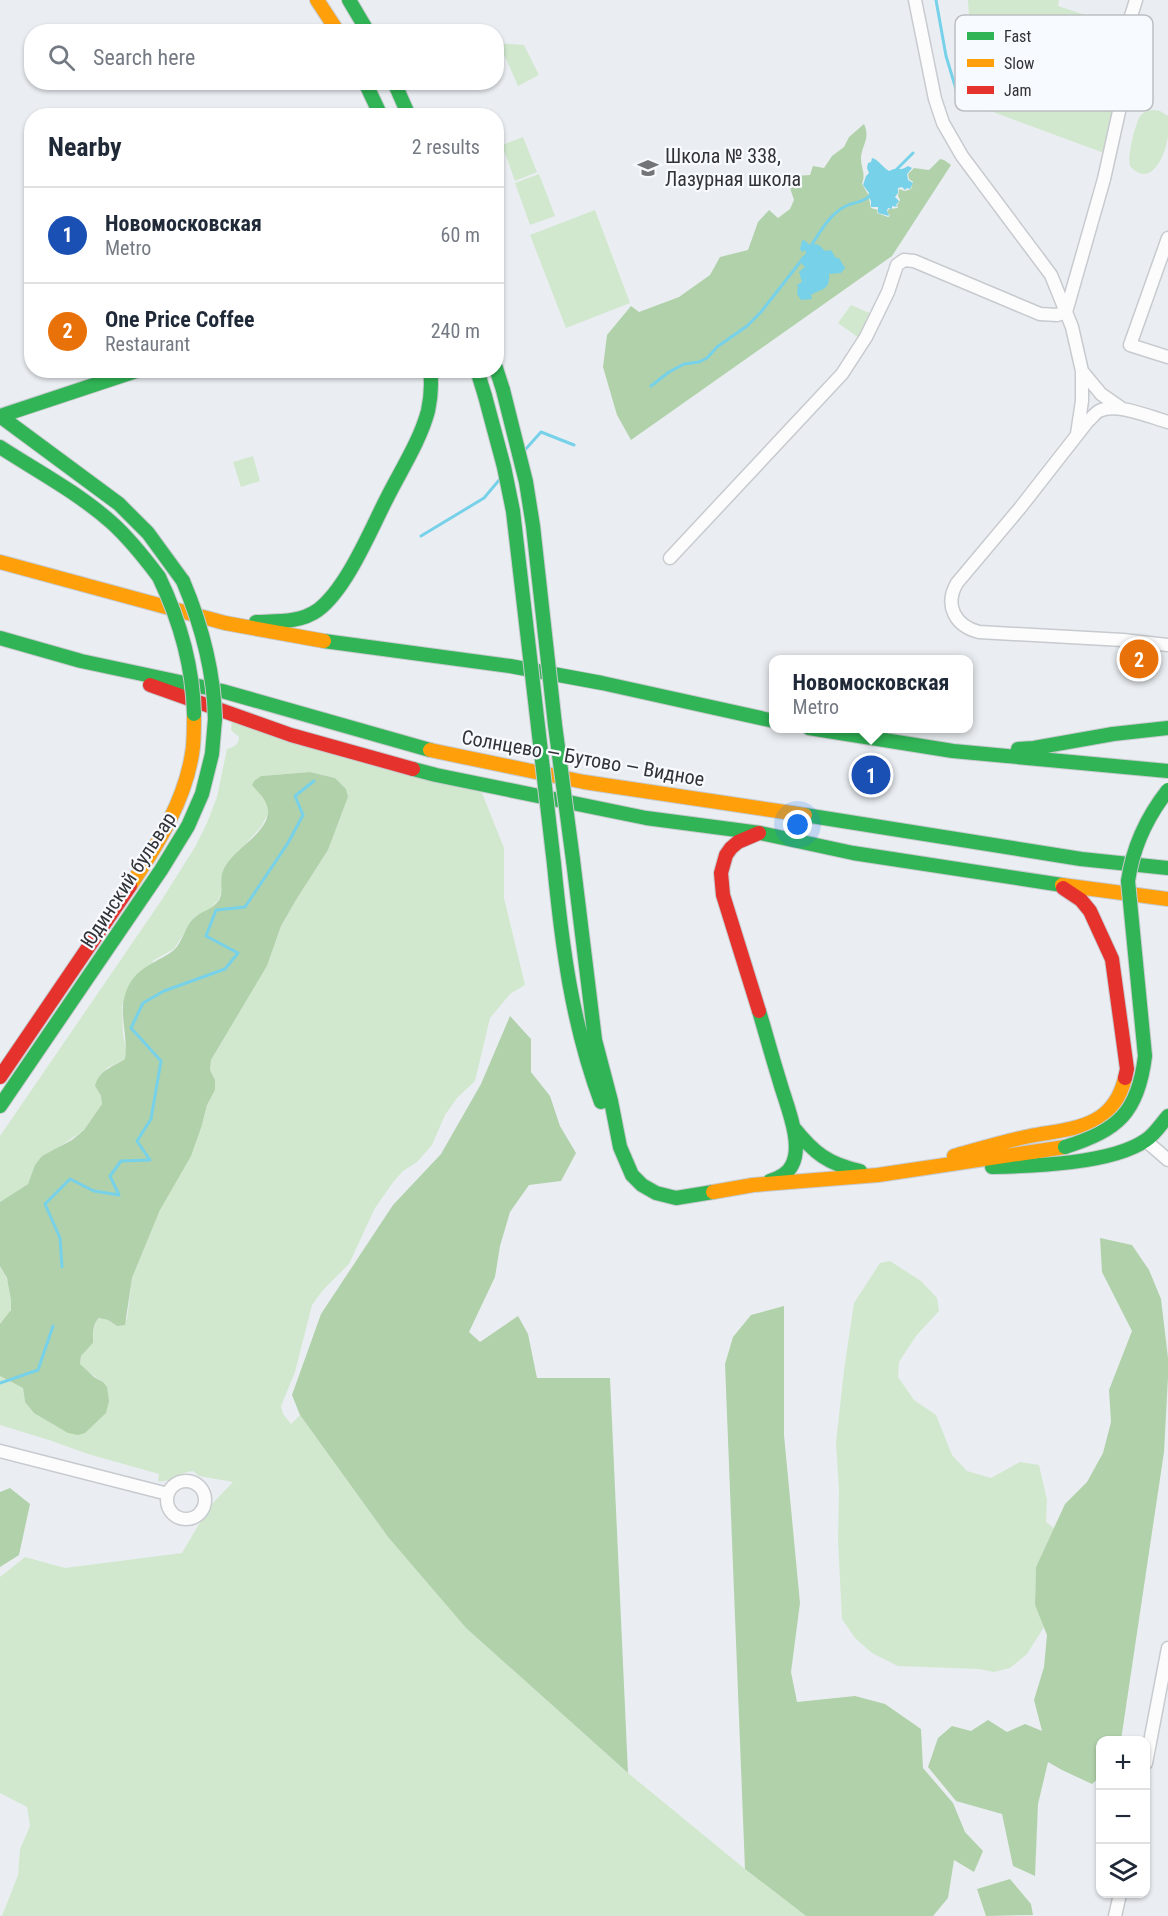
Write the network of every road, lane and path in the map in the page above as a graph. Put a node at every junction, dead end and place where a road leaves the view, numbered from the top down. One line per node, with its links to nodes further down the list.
1 (317, 0): 7 (main road)
2 (349, 0): 8 (main road)
3 (363, 0): 9 (main road)
4 (915, 0): 16 (street)
5 (1136, 0): 6 (street)
6 (1132, 15)
7 (333, 24)
8 (364, 24)
9 (368, 24)
10 (369, 90): 12 (main road)
11 (398, 90): 13 (main road)
12 (377, 108)
13 (405, 108)
14 (1119, 111): 16 (street)
15 (1168, 238): 17 (street)
16 (1066, 312): 18 (street); 28 (street)
17 (1168, 357)
18 (1082, 371): 23 (street); 26 (street)
19 (115, 378): 24 (main road)
20 (431, 378): 30 (main road)
21 (479, 378): 49 (main road, bridge)
22 (499, 378): 49 (main road, bridge)
23 (1121, 408): 25 (street); 26 (street)
24 (0, 416): 45 (main road, Юдинский бульвар, bridge)
25 (1168, 422)
26 (1077, 435): 32 (street)
27 (0, 447): 44 (main road, Юдинский бульвар, bridge)
28 (670, 558)
29 (0, 562): 30 (main road)
30 (225, 623): 34 (main road)
31 (0, 638): 33 (main road, Солнцево — Бутово — Видное)
32 (1168, 645)
33 (81, 661): 40 (main road); 41 (main road, Солнцево — Бутово — Видное)
34 (769, 720)
35 (1168, 728): 37 (main road)
36 (835, 733): 37 (main road)
37 (953, 751): 38 (main road)
38 (1168, 771)
39 (1168, 790): 51 (main road, bridge)
40 (760, 833): 42 (main road); 47 (main road)
41 (1168, 868)
42 (1054, 884): 43 (main road); 52 (main road)
43 (1168, 899)
44 (0, 1077)
45 (0, 1106)
46 (1168, 1116): 48 (main road)
47 (792, 1124): 53 (main road); 54 (main road)
48 (1146, 1141): 50 (street); 51 (main road)
49 (620, 1147): 54 (main road)
50 (1168, 1160)
51 (946, 1166): 52 (main road)
52 (896, 1173): 53 (main road)
53 (878, 1175): 54 (main road)
54 (761, 1184)
55 (0, 1451): 56 (street)
56 (168, 1494)
57 (1168, 1648): 58 (street)
58 (1150, 1741)
59 (1119, 1898): 60 (street)
60 (1115, 1916)

